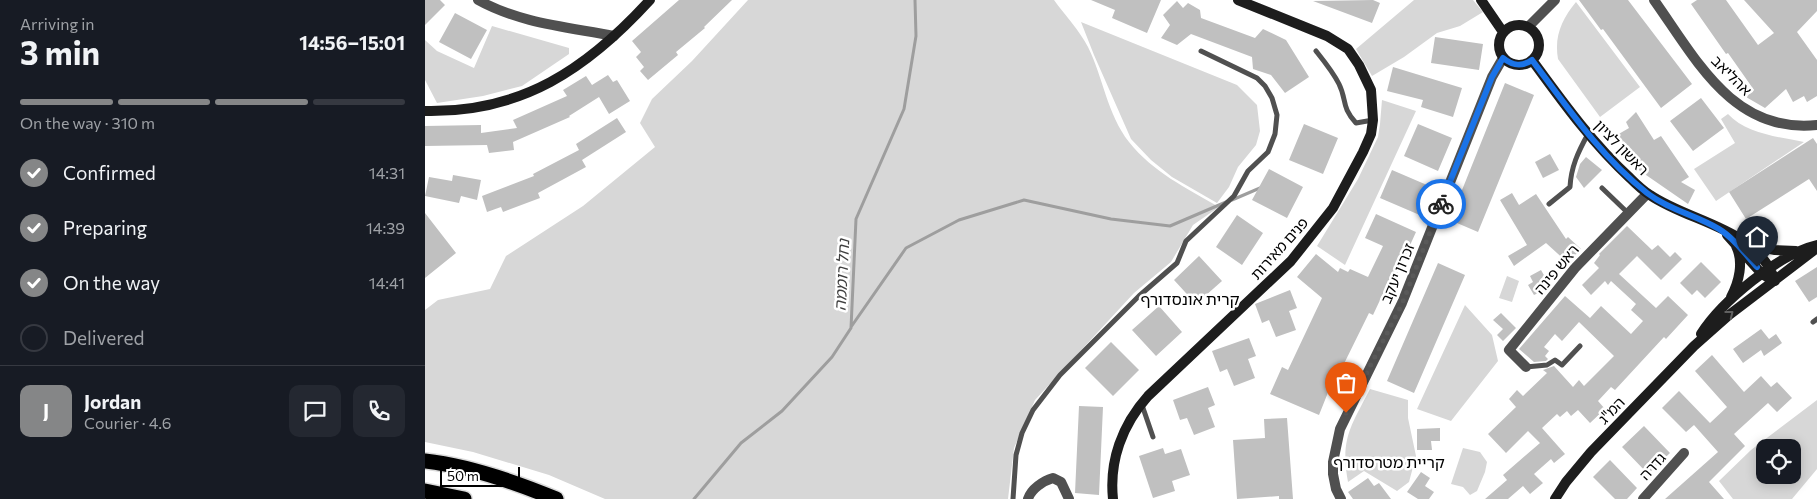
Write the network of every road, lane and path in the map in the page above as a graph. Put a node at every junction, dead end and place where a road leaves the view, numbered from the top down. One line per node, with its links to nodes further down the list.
1 (478, 0): 9 (street)
2 (651, 0): 9 (street)
3 (1238, 0): 15 (street, פנים מאירות)
4 (1481, 0): 8 (street)
5 (1555, 0): 7 (street)
6 (1654, 0): 16 (street, אהליאב)
7 (1528, 27): 8 (street); 13 (street)
8 (1503, 32): 12 (street)
9 (614, 36): 14 (street)
10 (1201, 51): 40 (lane)
11 (1316, 51): 15 (lane)
12 (1503, 58): 13 (street); 44 (street, זכרון יעקב)
13 (1532, 60): 17 (street, ראשון לציון)
14 (425, 111)
15 (1373, 120): 33 (street, פנים מאירות)
16 (1817, 125)
17 (1588, 134): 19 (street, ראשון לציון); 20 (lane)
18 (1602, 188): 21 (lane)
19 (1647, 194): 21 (street, ראש פינה); 22 (street, ראשון לציון)
20 (1549, 204)
21 (1628, 214): 32 (street, ראש פינה)
22 (1714, 226): 23 (street, ראשון לציון); 24 (street, ראשון לציון)
23 (1734, 241): 27 (street, ראשון לציון); 29 (street)
24 (1749, 245): 26 (street); 27 (street, ראשון לציון)
25 (1817, 246): 26 (street, המ"ג); 28 (street, המ"ג)
26 (1797, 251): 27 (street, המ"ג)
27 (1767, 271): 28 (street, ראשון לציון); 29 (street, המ"ג)
28 (1775, 281): 31 (street, המ"ג, one-way to 28)
29 (1729, 300): 31 (street, המ"ג)
30 (1580, 346): 32 (lane)
31 (1694, 346): 45 (street, המ"ג)
32 (1526, 367)
33 (1141, 404): 34 (lane); 43 (street, פנים מאירות)
34 (1153, 437)
35 (1684, 454): 46 (street, גדרה)
36 (425, 461): 39 (highway)
37 (425, 491): 38 (highway)
38 (464, 499)
39 (556, 499)
40 (1013, 499)
41 (1028, 499): 42 (street)
42 (1069, 499)
43 (1113, 499)
44 (1341, 499)
45 (1555, 499)
46 (1643, 499)

